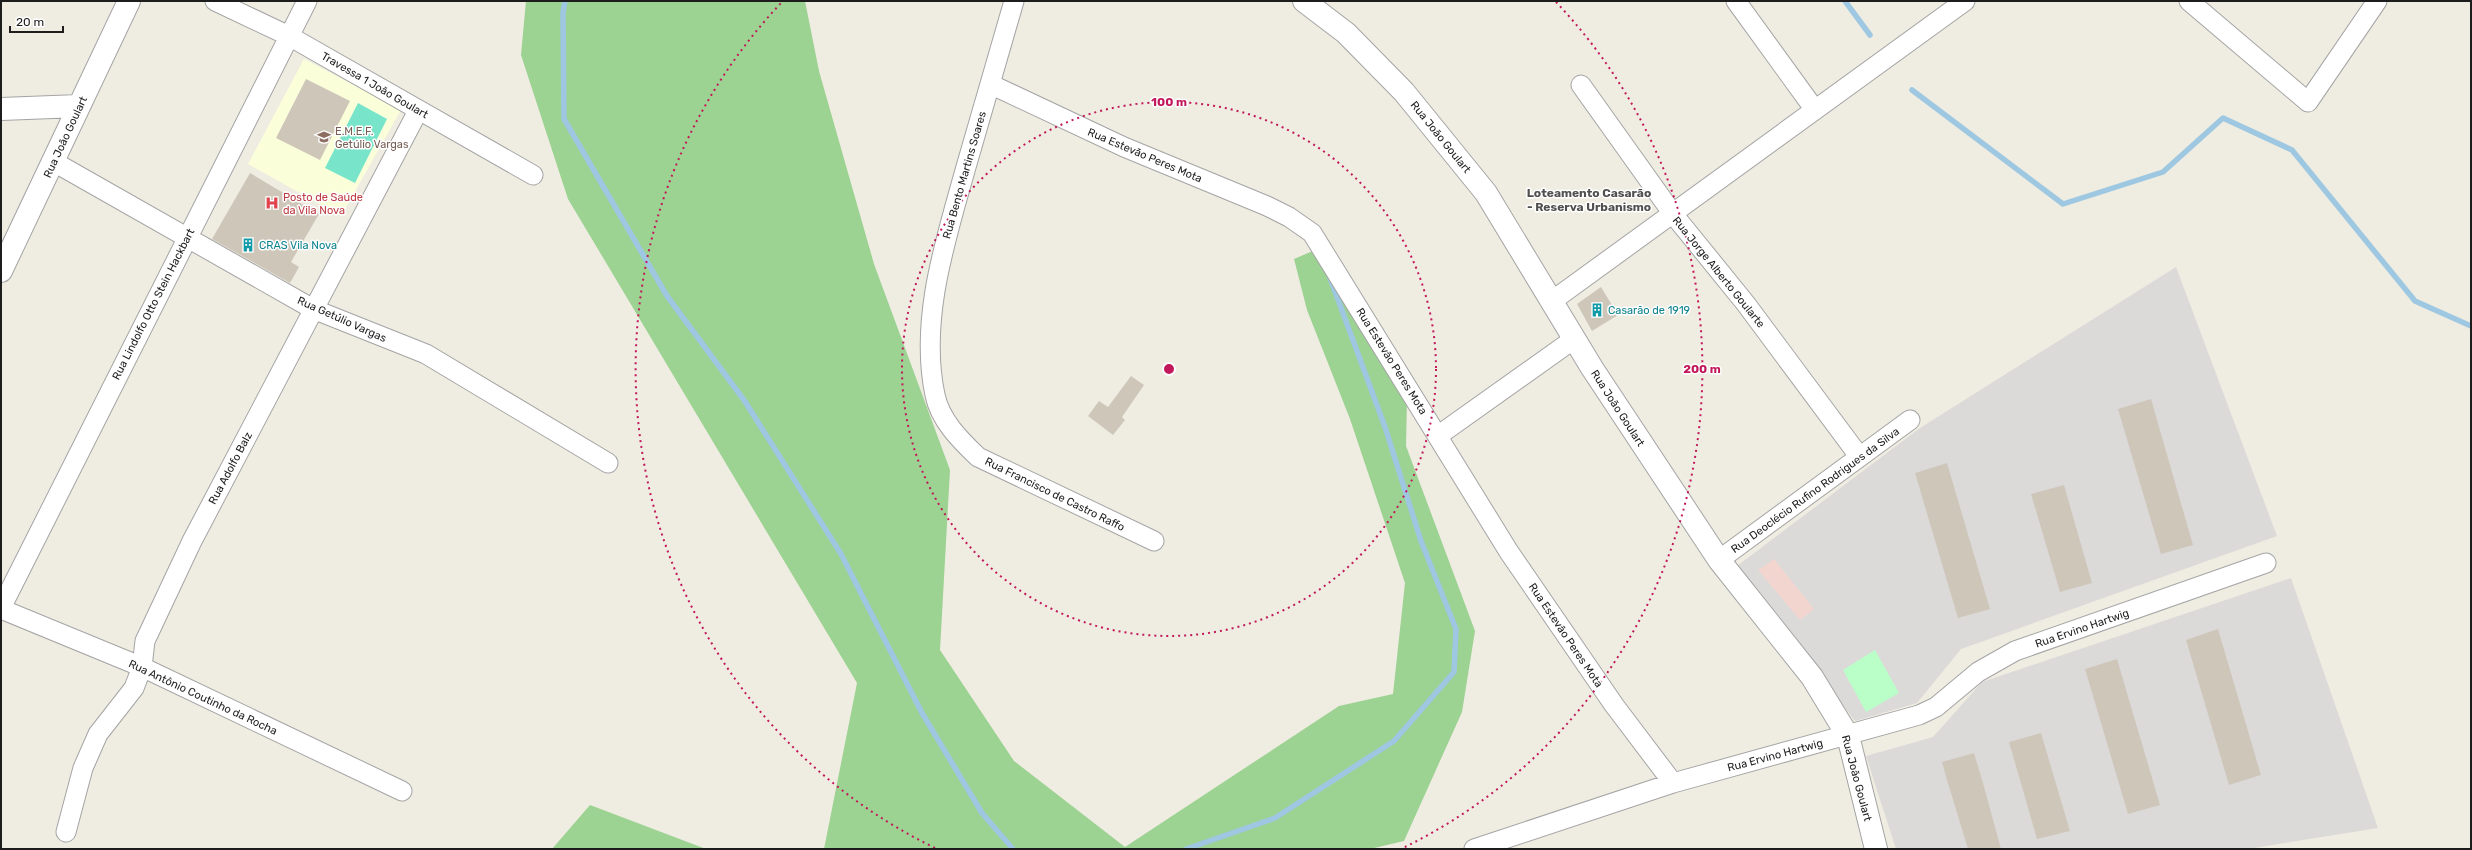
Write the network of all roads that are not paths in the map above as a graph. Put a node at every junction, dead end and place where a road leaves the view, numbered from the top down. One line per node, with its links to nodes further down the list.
1 (129, 1): 13 (street, Rua João Goulart)
2 (214, 1): 10 (street, Travessa 1 João Goulart)
3 (307, 1): 10 (street, Rua Lindolfo Otto Stein Hackbart)
4 (1014, 1): 11 (street, Rua Bento Martins Soares)
5 (1304, 1): 22 (street, Rua João Goulart)
6 (1736, 1): 15 (street)
7 (1965, 1): 15 (street)
8 (2189, 1): 9 (street)
9 (2377, 1)
10 (289, 36): 16 (street, Travessa 1 João Goulart); 20 (street, Rua Lindolfo Otto Stein Hackbart)
11 (990, 84): 25 (street, Rua Bento Martins Soares); 27 (street, Rua Estevão Peres Mota)
12 (1581, 85): 19 (street, Rua Jorge Alberto Goularte)
13 (79, 106): 14 (street); 17 (street, Rua João Goulart)
14 (1, 109)
15 (1815, 110): 19 (street)
16 (418, 111): 18 (street, Travessa 1 João Goulart); 23 (street, Rua Adolfo Balz)
17 (54, 162): 20 (street, Rua Getúlio Vargas); 21 (street, Rua João Goulart)
18 (533, 174)
19 (1673, 214): 22 (street); 28 (street, Rua Jorge Alberto Goularte)
20 (186, 237): 23 (street, Rua Getúlio Vargas); 33 (street, Rua Lindolfo Otto Stein Hackbart)
21 (1, 272)
22 (1552, 301): 24 (street, Rua João Goulart)
23 (313, 309): 29 (street, Rua Getúlio Vargas); 34 (street, Rua Adolfo Balz)
24 (1574, 338): 27 (street); 31 (street, Rua João Goulart)
25 (931, 351): 30 (street, Rua Francisco de Castro Raffo)
26 (1910, 420): 28 (street, Rua Deoclécio Rufino Rodrigues da Silva)
27 (1439, 435): 36 (street, Rua Estevão Peres Mota)
28 (1859, 456): 31 (street, Rua Deoclécio Rufino Rodrigues da Silva)
29 (608, 463)
30 (1154, 541)
31 (1719, 560): 35 (street, Rua João Goulart)
32 (2266, 563): 35 (street, Rua Ervino Hartwig)
33 (1, 608): 34 (street, Rua Antônio Coutinho da Rocha)
34 (142, 667): 37 (street, Rua Antônio Coutinho da Rocha); 38 (street, Rua Adolfo Balz)
35 (1848, 736): 36 (street, Rua Ervino Hartwig); 40 (street, Rua João Goulart)
36 (1673, 783): 39 (street, Rua Ervino Hartwig)
37 (402, 791)
38 (66, 832)
39 (1474, 849)
40 (1876, 849)

